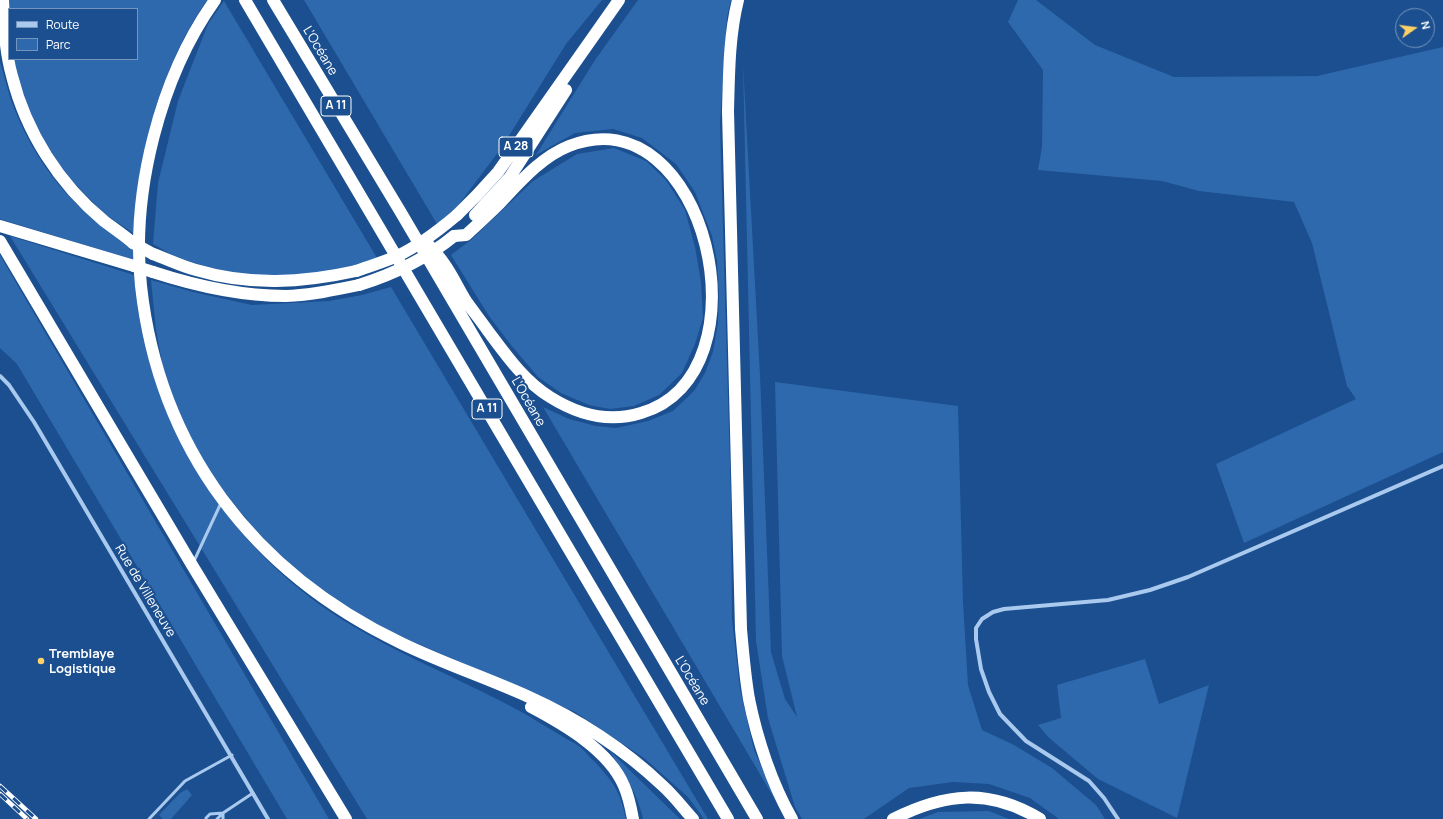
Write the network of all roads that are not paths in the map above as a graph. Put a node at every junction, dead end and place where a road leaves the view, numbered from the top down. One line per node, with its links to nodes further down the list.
1 (3, 0): 7 (highway, A 28, bridge)
2 (215, 0): 16 (highway)
3 (245, 0): 33 (highway, A 11)
4 (273, 0): 10 (highway, L’Océane / A 11)
5 (619, 0): 9 (highway, A 28)
6 (738, 0): 35 (highway)
7 (8, 50)
8 (9, 60): 9 (highway, A 28, bridge)
9 (568, 73): 12 (highway)
10 (400, 211): 12 (highway); 34 (highway, L’Océane / A 11)
11 (0, 226): 12 (highway, bridge)
12 (461, 233)
13 (0, 241): 17 (highway)
14 (0, 376): 20 (street, Rue de Villeneuve)
15 (1443, 466): 38 (street)
16 (223, 500): 17 (lane); 18 (highway)
17 (192, 565): 19 (highway)
18 (507, 688): 31 (highway); 32 (highway)
19 (280, 710): 28 (highway); 29 (highway); 30 (highway)
20 (232, 755): 21 (street, Rue de Villeneuve); 24 (lane)
21 (253, 793): 22 (lane); 27 (street, Rue de Villeneuve)
22 (222, 813): 23 (lane); 25 (lane); 26 (lane)
23 (206, 818)
24 (149, 819)
25 (217, 819)
26 (223, 819)
27 (268, 819)
28 (338, 819)
29 (346, 819)
30 (354, 819)
31 (632, 819)
32 (693, 819)
33 (728, 819)
34 (757, 819)
35 (792, 819)
36 (893, 819): 37 (highway)
37 (1040, 819)
38 (1118, 819)

